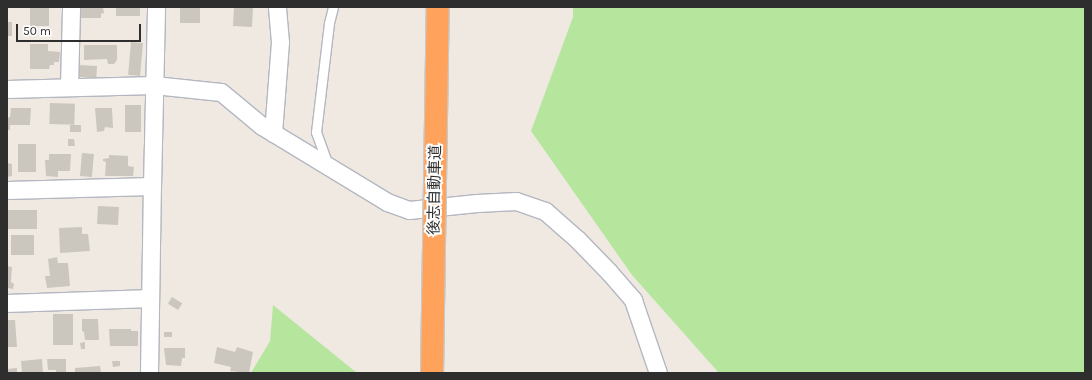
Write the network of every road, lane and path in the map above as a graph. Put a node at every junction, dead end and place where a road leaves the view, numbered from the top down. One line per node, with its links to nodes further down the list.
1 (71, 7): 8 (street)
2 (156, 7): 7 (street)
3 (277, 7): 10 (street)
4 (333, 7): 11 (lane)
5 (438, 7): 17 (highway, 後志自動車道, bridge)
6 (448, 7): 18 (highway, 後志自動車道)
7 (154, 85): 8 (street); 10 (street); 12 (street)
8 (68, 86): 9 (street)
9 (7, 89)
10 (273, 133): 11 (street)
11 (329, 168): 19 (street)
12 (152, 186): 13 (street); 14 (street)
13 (7, 190)
14 (150, 298): 15 (street); 16 (street)
15 (7, 303)
16 (149, 373)
17 (432, 373)
18 (443, 373)
19 (658, 373)

